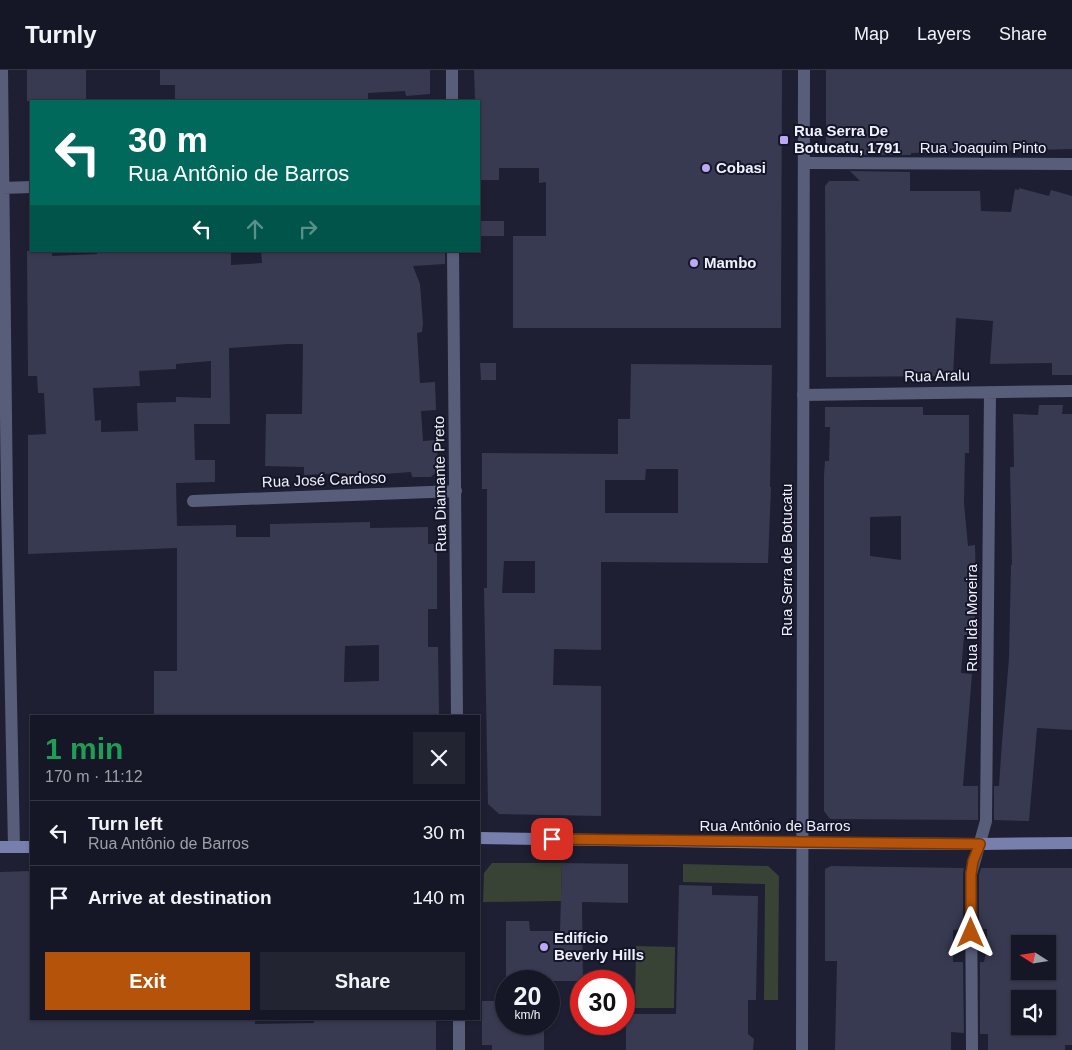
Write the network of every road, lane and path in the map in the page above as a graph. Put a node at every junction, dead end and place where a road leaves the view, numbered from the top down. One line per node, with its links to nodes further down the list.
1 (2, 70): 8 (street)
2 (452, 70): 4 (street)
3 (804, 70): 5 (street, Rua Serra de Botucatu)
4 (452, 100)
5 (804, 163): 6 (street, Rua Joaquim Pinto); 12 (street, Rua Serra de Botucatu)
6 (1072, 164)
7 (30, 187): 8 (street)
8 (3, 188): 15 (street)
9 (453, 252): 13 (street, Rua Diamante Preto)
10 (1072, 391): 11 (street, Rua Aralu)
11 (990, 392): 12 (street, Rua Aralu); 20 (street, Rua Ida Moreira)
12 (803, 395): 18 (street, Rua Serra de Botucatu)
13 (456, 491): 14 (street, Rua José Cardoso); 16 (street, Rua Diamante Preto)
14 (193, 501)
15 (4, 502): 23 (street)
16 (457, 715)
17 (480, 838): 18 (main road, Rua Antônio de Barros)
18 (802, 843): 20 (main road, Rua Antônio de Barros); 26 (street, Rua Serra de Botucatu)
19 (1072, 843): 20 (main road, Rua Antônio de Barros)
20 (980, 844): 27 (street, Rua Ida Moreira)
21 (30, 846): 23 (main road)
22 (0, 847): 23 (main road)
23 (14, 847)
24 (459, 1020): 25 (street)
25 (459, 1050)
26 (802, 1050)
27 (972, 1050)

